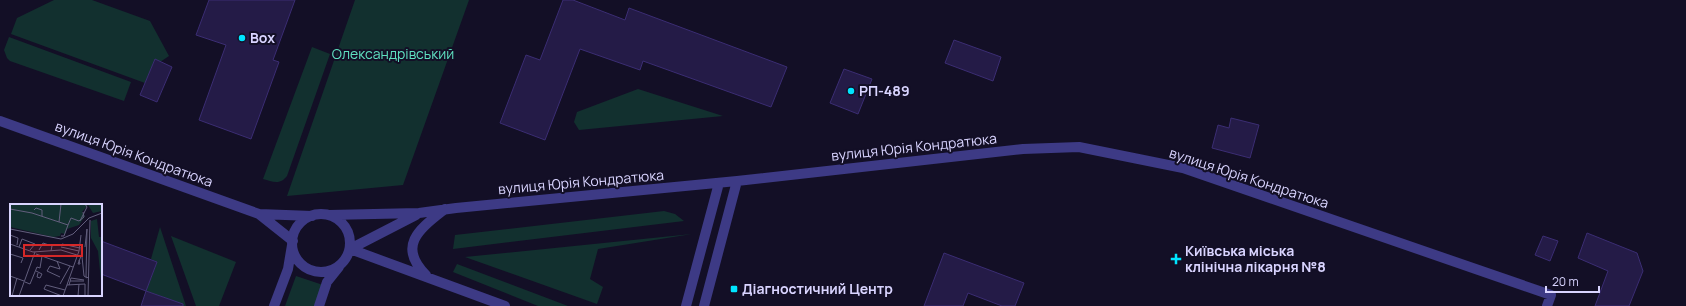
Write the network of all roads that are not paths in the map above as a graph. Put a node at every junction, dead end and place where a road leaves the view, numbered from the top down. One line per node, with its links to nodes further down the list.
1 (0, 121): 6 (street, вулиця Юрія Кондратюка)
2 (737, 181): 3 (street, вулиця Юрія Кондратюка); 17 (street); 18 (street, вулиця Юрія Кондратюка)
3 (719, 183): 4 (street, вулиця Юрія Кондратюка); 16 (street)
4 (446, 209): 5 (street, вулиця Юрія Кондратюка); 12 (street)
5 (419, 213): 7 (street, вулиця Юрія Кондратюка); 10 (street, вулиця Юрія Кондратюка)
6 (259, 214): 8 (street, вулиця Юрія Кондратюка); 9 (street, вулиця Юрія Кондратюка)
7 (329, 215): 8 (street); 10 (street)
8 (312, 216): 9 (street)
9 (293, 241): 11 (street); 13 (street)
10 (350, 249): 11 (street); 12 (street)
11 (343, 262): 14 (street)
12 (429, 278): 15 (street)
13 (274, 306)
14 (319, 306)
15 (505, 306)
16 (686, 306)
17 (704, 306)
18 (1547, 306)

